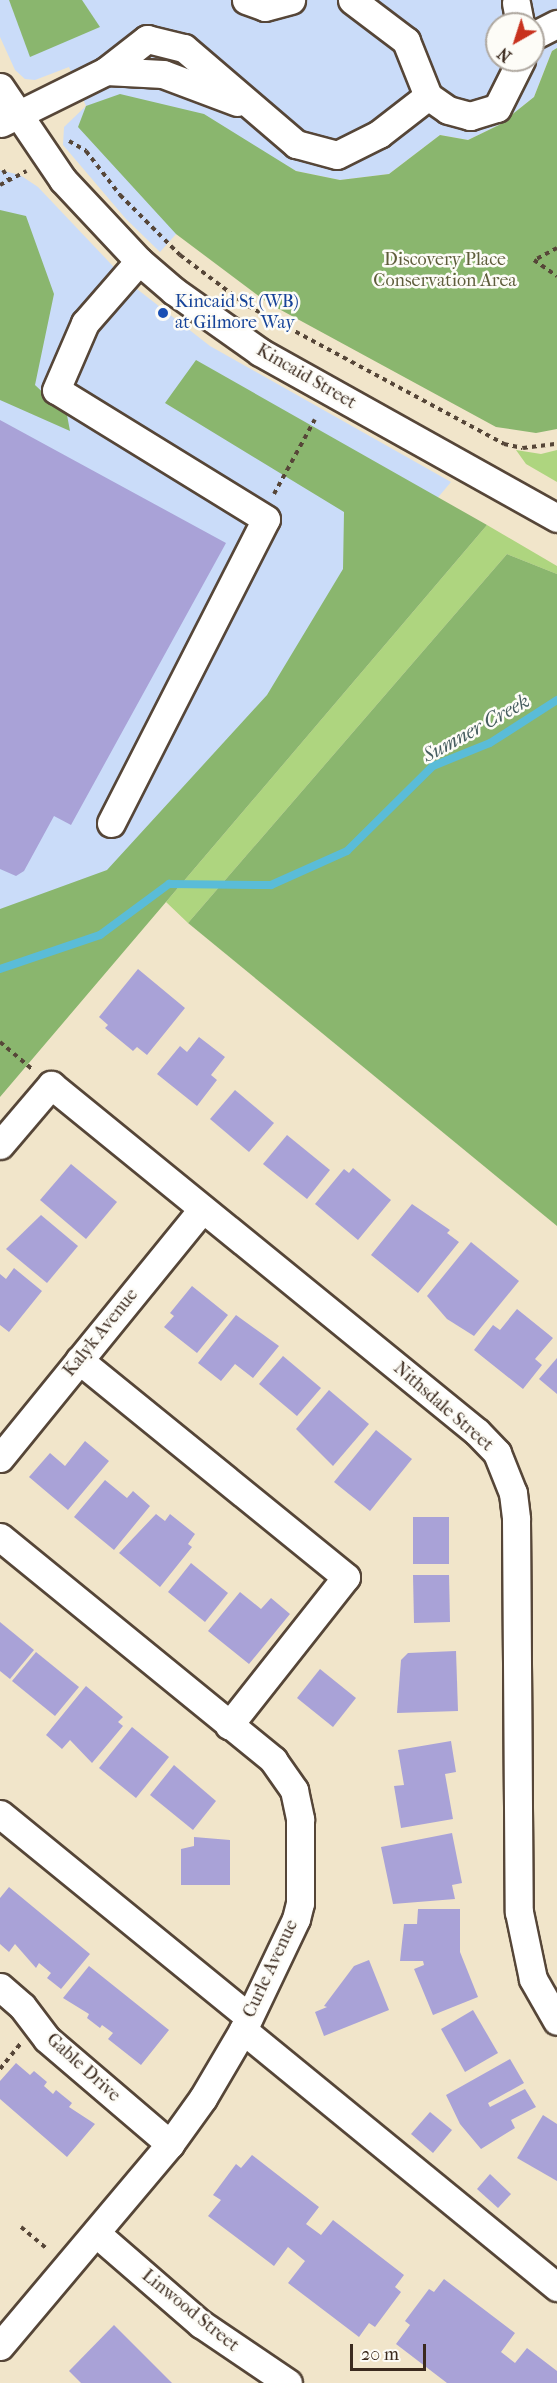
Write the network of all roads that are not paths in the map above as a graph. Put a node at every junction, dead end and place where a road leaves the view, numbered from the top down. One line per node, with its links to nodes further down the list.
1 (246, 0): 2 (street)
2 (291, 0)
3 (352, 0): 6 (street)
4 (515, 72): 6 (street)
5 (0, 87): 7 (street, Kincaid Street)
6 (428, 96): 7 (street)
7 (8, 119): 8 (street, Kincaid Street)
8 (139, 261): 9 (street, Kincaid Street); 10 (street)
9 (557, 518)
10 (111, 823)
11 (0, 1145): 12 (street, Nithsdale Street)
12 (202, 1209): 13 (street, Kalyk Avenue); 19 (street, Nithsdale Street)
13 (79, 1360): 14 (street, Kalyk Avenue); 16 (street)
14 (0, 1458)
15 (0, 1537): 16 (street, Curle Avenue)
16 (229, 1725): 20 (street, Curle Avenue)
17 (0, 1814): 20 (street)
18 (0, 1987): 21 (street, Gable Drive)
19 (557, 2022)
20 (246, 2024): 21 (street, Curle Avenue); 23 (street)
21 (171, 2144): 22 (street, Curle Avenue)
22 (97, 2234): 24 (street, Curle Avenue); 25 (street, Linwood Street)
23 (557, 2287)
24 (0, 2346)
25 (288, 2383)

